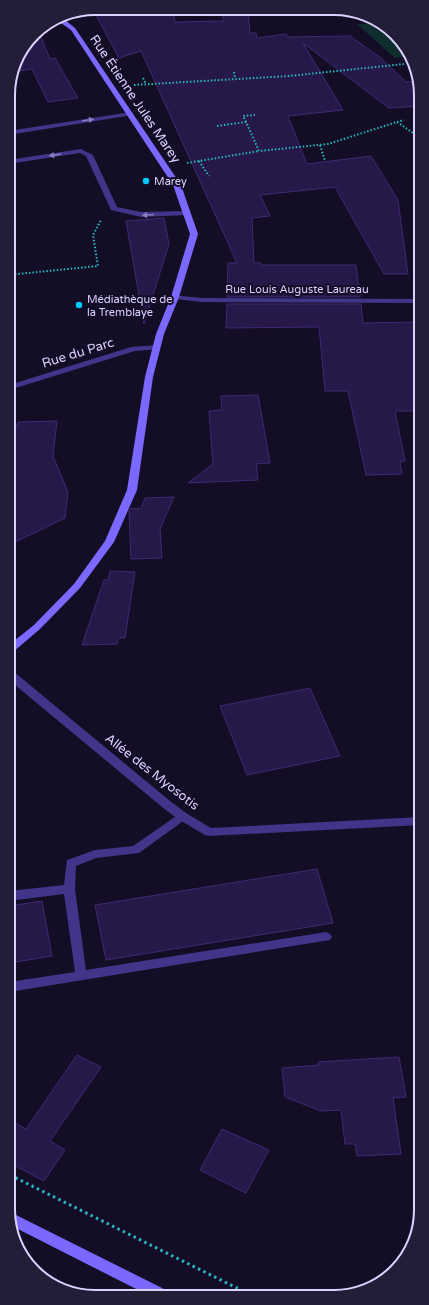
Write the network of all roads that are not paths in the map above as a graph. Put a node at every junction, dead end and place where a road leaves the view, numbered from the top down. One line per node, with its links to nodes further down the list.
1 (63, 22): 2 (street, Rue Étienne Jules Marey)
2 (130, 114): 3 (street, one-way to 2); 5 (street, Rue Étienne Jules Marey)
3 (15, 131)
4 (15, 161): 5 (street, one-way to 4)
5 (187, 213): 6 (street, Rue Étienne Jules Marey)
6 (175, 297): 7 (street, Rue Louis Auguste Laureau); 8 (street, Rue Étienne Jules Marey)
7 (414, 301)
8 (157, 347): 9 (street, Rue du Parc); 10 (street, Rue Étienne Jules Marey)
9 (15, 386)
10 (15, 645)
11 (15, 679): 12 (street, Allée des Myosotis)
12 (182, 816): 13 (street, Allée des Myosotis); 14 (street)
13 (414, 821)
14 (69, 889): 15 (street); 17 (street)
15 (15, 895)
16 (326, 938): 17 (street)
17 (81, 975): 18 (street)
18 (15, 985)
19 (16, 1221): 20 (street)
20 (151, 1290)

